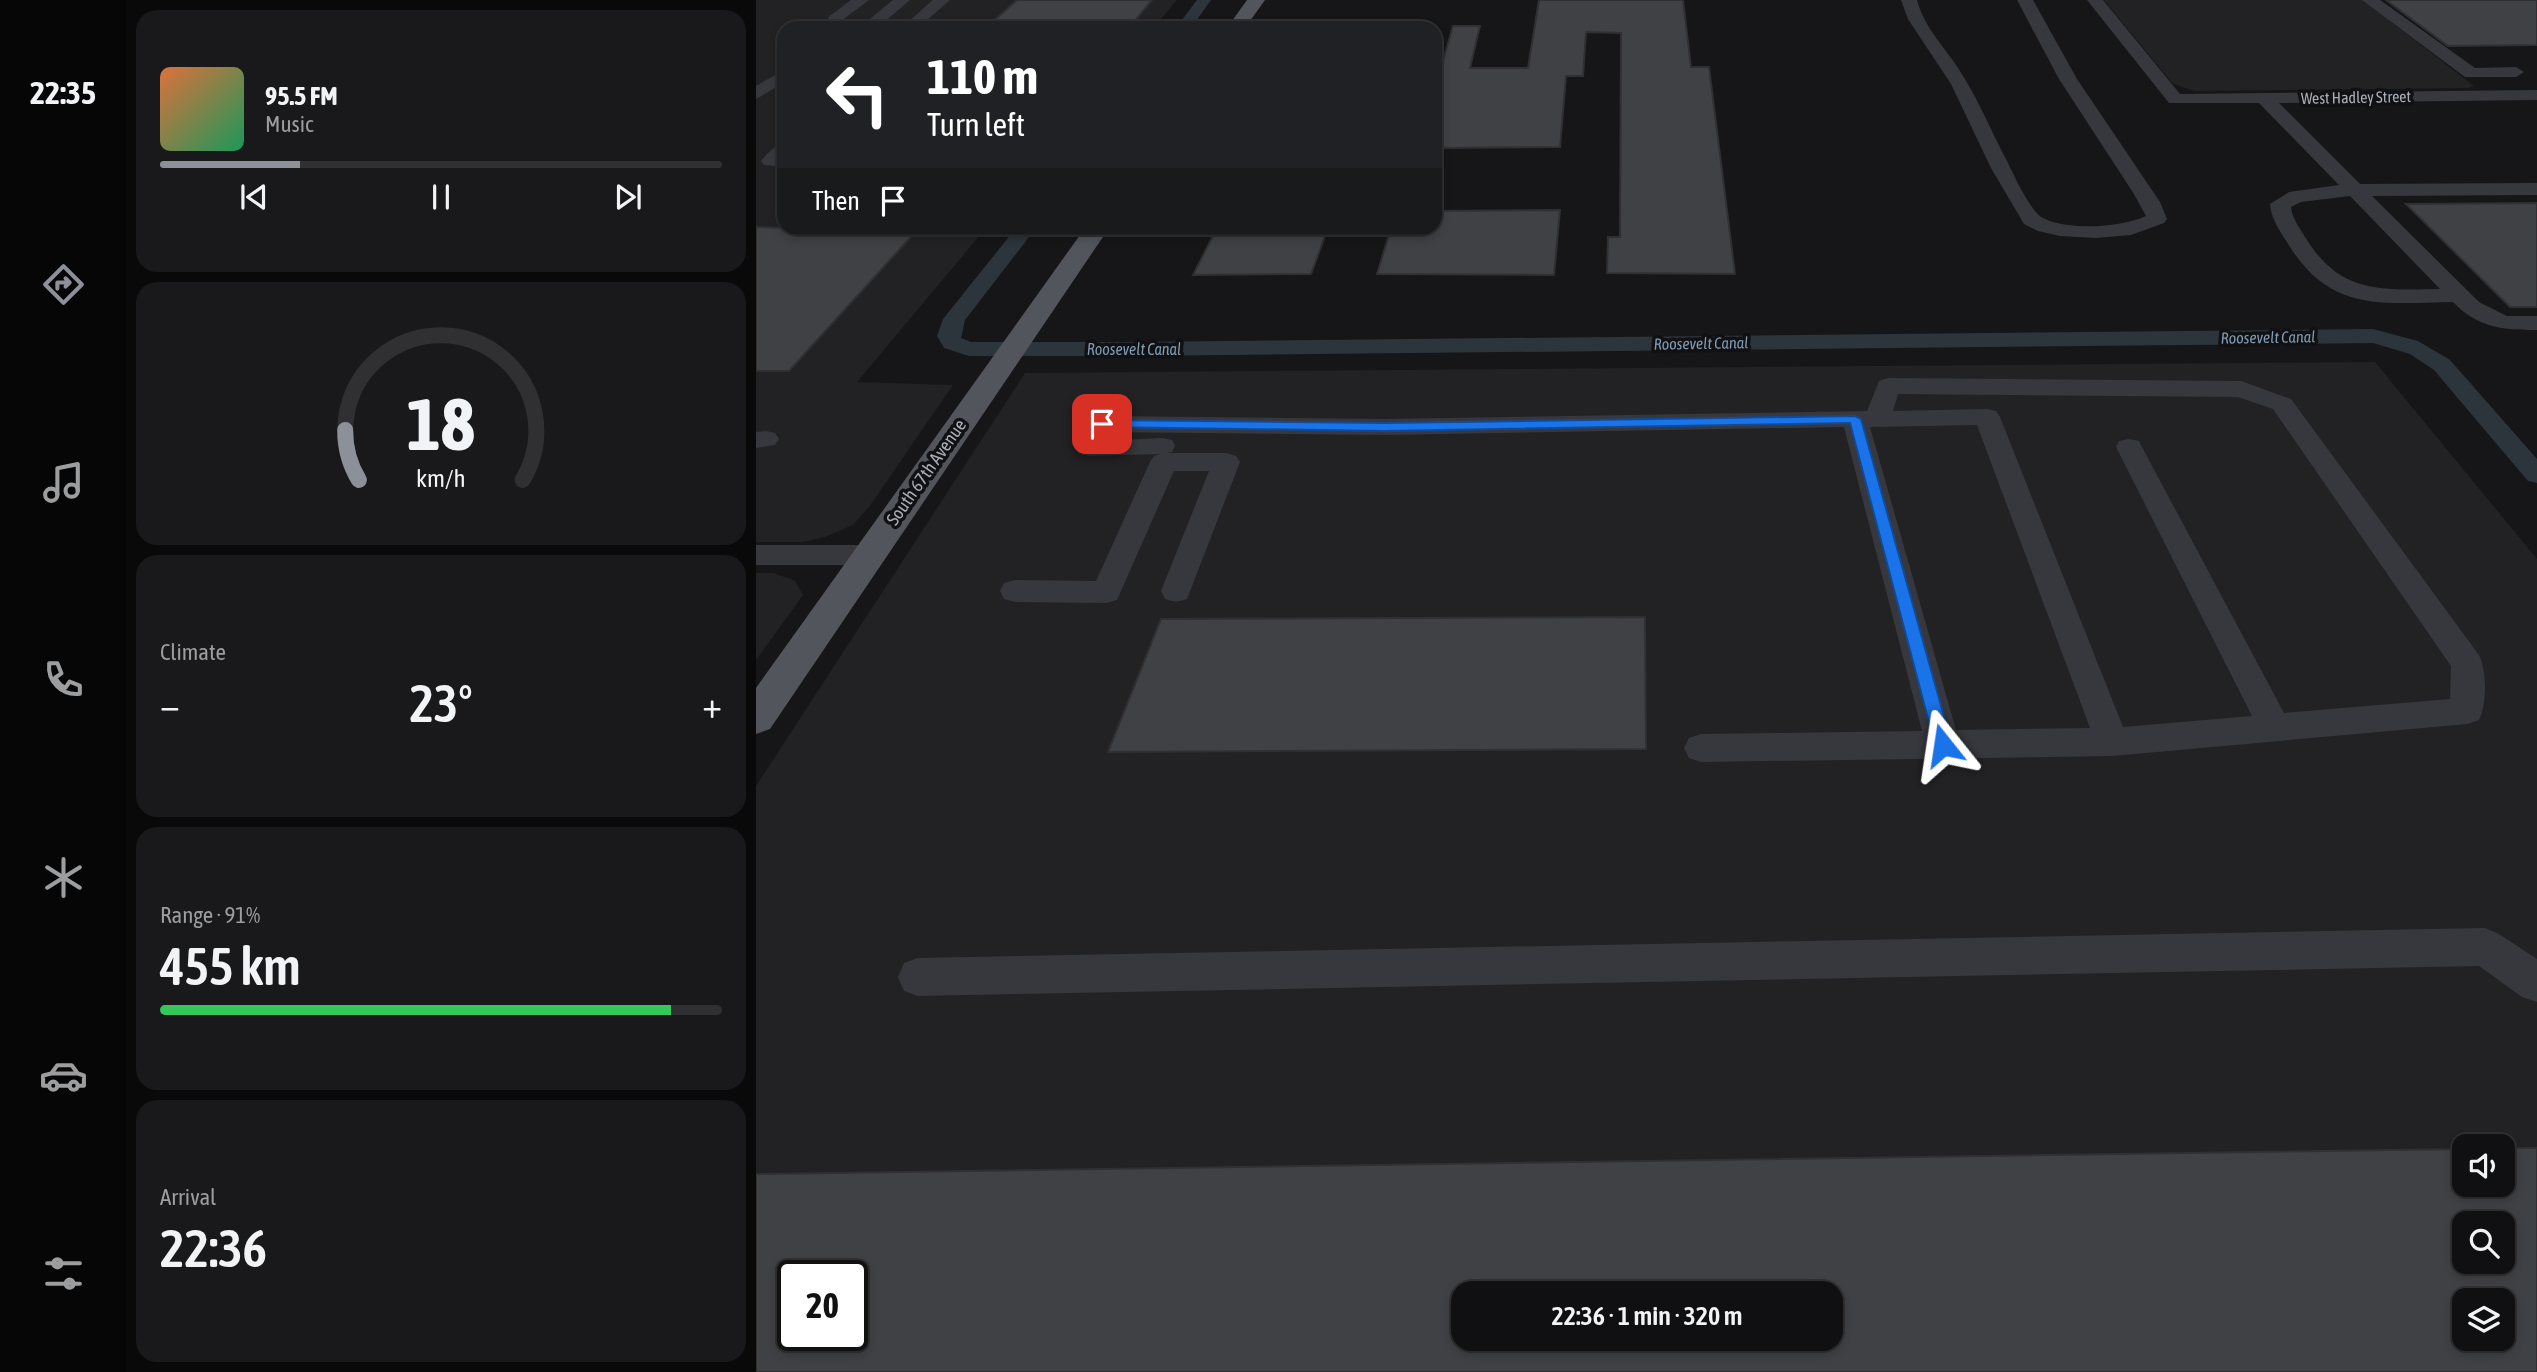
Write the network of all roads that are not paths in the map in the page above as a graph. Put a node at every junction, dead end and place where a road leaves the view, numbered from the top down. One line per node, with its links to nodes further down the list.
1 (861, 0): 9 (street)
2 (902, 0): 10 (street)
3 (942, 0): 11 (street)
4 (1256, 0): 12 (main road)
5 (1909, 0): 6 (street)
6 (2025, 0)
7 (2095, 0): 16 (street, West Hadley Street)
8 (2370, 0): 13 (street)
9 (836, 18)
10 (876, 21)
11 (917, 21)
12 (1241, 21)
13 (2537, 72)
14 (777, 80): 15 (street)
15 (756, 94)
16 (2264, 98): 17 (street, West Hadley Street); 19 (street)
17 (2532, 103)
18 (2537, 189): 19 (street)
19 (2353, 190): 21 (street); 21 (street)
20 (1092, 235): 29 (main road, South 67th Avenue)
21 (2458, 295): 22 (street)
22 (2537, 323)
23 (1975, 387): 24 (street); 25 (street); 33 (street)
24 (1987, 417): 25 (street); 34 (street)
25 (1867, 419): 27 (street); 35 (street)
26 (2129, 447): 33 (street)
27 (1186, 462): 30 (street); 31 (street)
28 (756, 555): 29 (street)
29 (868, 555): 32 (main road, South 67th Avenue)
30 (1015, 591)
31 (1176, 591)
32 (756, 718)
33 (2275, 728): 34 (street)
34 (2112, 742): 35 (street)
35 (1943, 745): 36 (street)
36 (1702, 748)
37 (918, 976): 38 (street)
38 (2537, 983)

